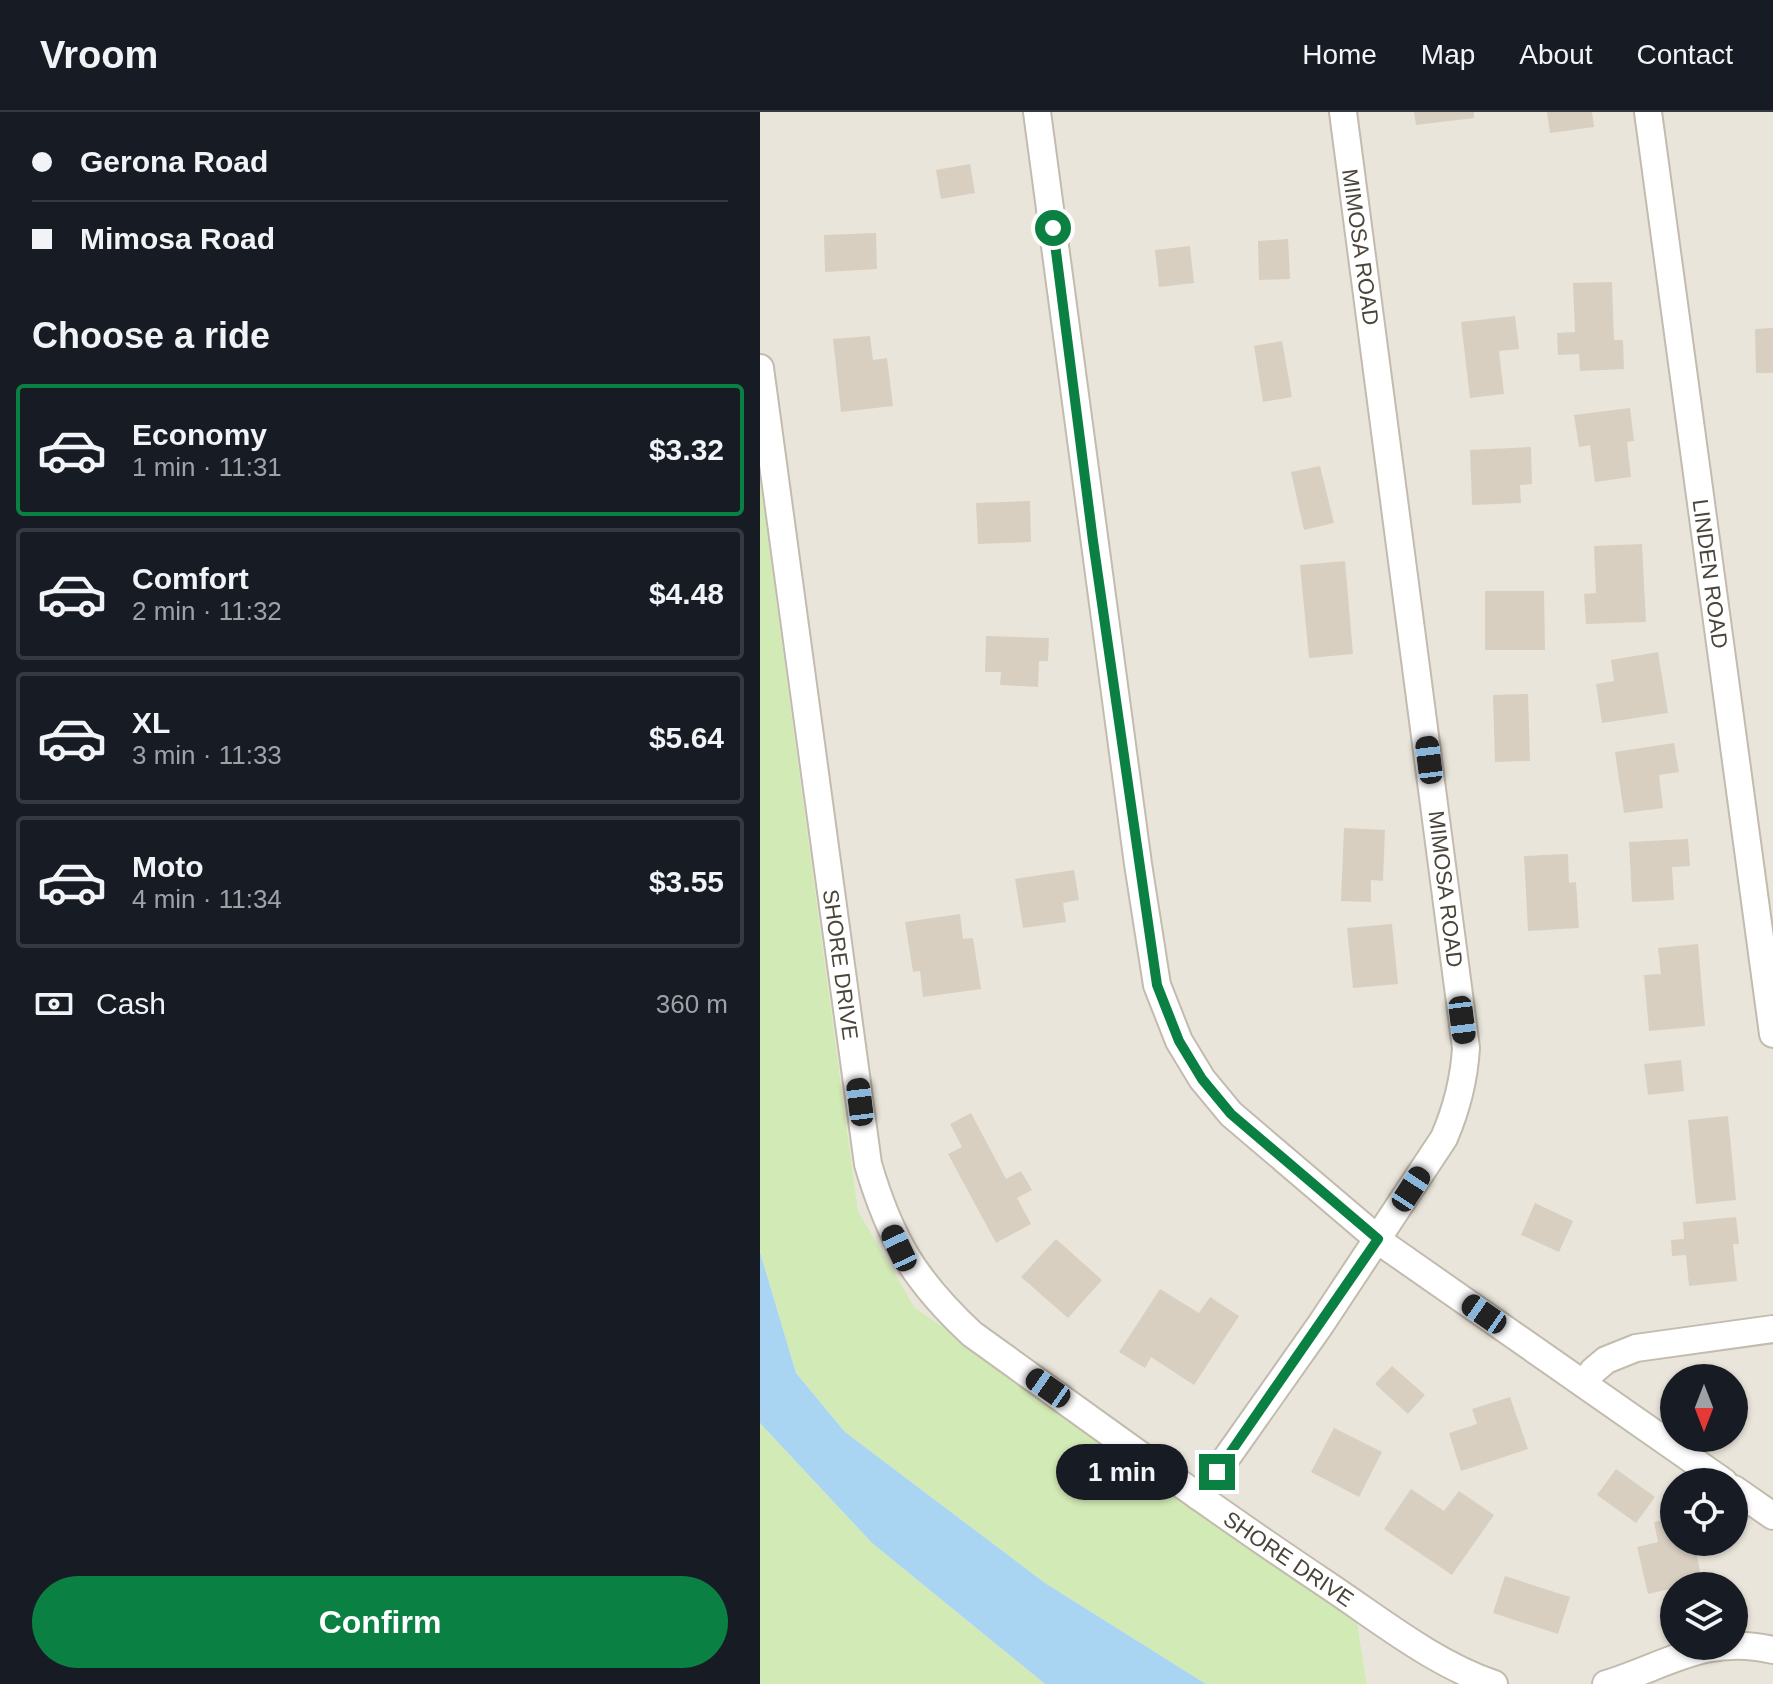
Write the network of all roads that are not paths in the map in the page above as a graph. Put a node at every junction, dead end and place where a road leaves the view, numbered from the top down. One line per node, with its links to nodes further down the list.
1 (1037, 112): 6 (street)
2 (1343, 112): 6 (street, MIMOSA ROAD)
3 (1648, 112): 5 (street, LINDEN ROAD)
4 (760, 368): 10 (street, SHORE DRIVE)
5 (1773, 1034)
6 (1378, 1239): 8 (street); 10 (street, MIMOSA ROAD)
7 (1773, 1329): 8 (street)
8 (1584, 1383): 9 (street)
9 (1704, 1468)
10 (1199, 1497): 14 (street, SHORE DRIVE)
11 (1748, 1499): 12 (street)
12 (1773, 1516)
13 (1773, 1650): 15 (street)
14 (1494, 1684)
15 (1606, 1684)

